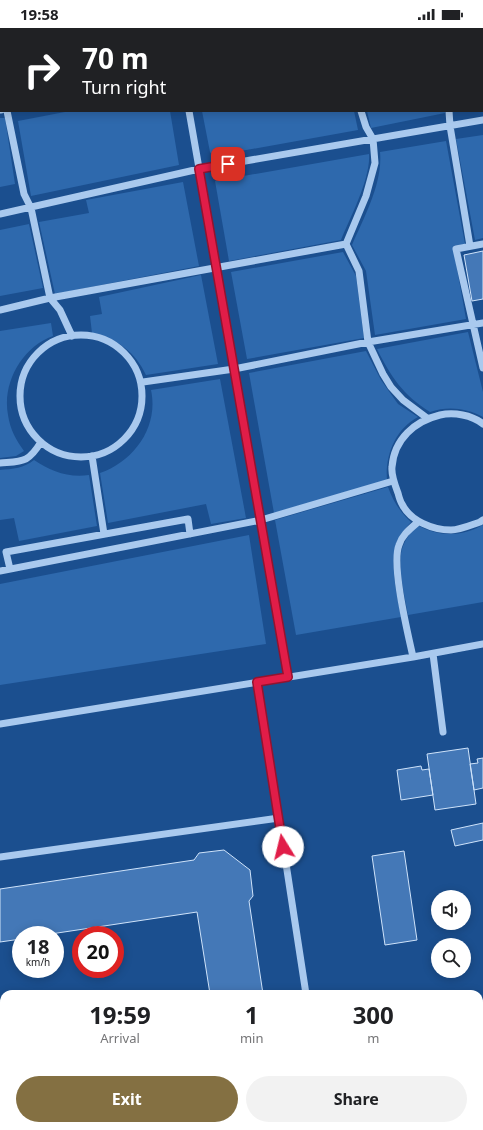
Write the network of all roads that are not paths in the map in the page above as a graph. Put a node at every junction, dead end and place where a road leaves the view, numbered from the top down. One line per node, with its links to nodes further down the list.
1 (7, 112): 9 (lane)
2 (189, 112): 8 (lane)
3 (361, 112): 7 (lane)
4 (450, 112): 6 (lane)
5 (483, 120): 6 (lane)
6 (450, 126): 7 (lane); 13 (lane)
7 (373, 138): 8 (lane); 11 (lane)
8 (199, 169): 9 (lane); 14 (lane)
9 (30, 208): 10 (lane); 15 (lane)
10 (0, 214)
11 (346, 244): 14 (lane); 20 (lane)
12 (483, 244): 13 (lane)
13 (470, 246): 18 (lane)
14 (216, 267): 15 (lane); 22 (lane)
15 (50, 298): 16 (lane); 19 (lane)
16 (0, 310)
17 (483, 323): 18 (lane)
18 (472, 324): 20 (lane); 21 (lane)
19 (72, 336): 23 (lane); 26 (lane)
20 (368, 342): 22 (lane); 24 (lane)
21 (483, 368)
22 (234, 369): 23 (lane); 30 (lane)
23 (143, 382): 27 (lane)
24 (427, 418): 25 (lane); 29 (lane)
25 (483, 424)
26 (41, 442): 27 (lane); 28 (lane)
27 (92, 456): 33 (lane)
28 (0, 463)
29 (393, 481): 30 (lane); 32 (lane)
30 (261, 520): 34 (lane); 40 (lane)
31 (483, 520): 32 (lane)
32 (418, 522): 39 (lane)
33 (104, 534): 34 (lane); 35 (lane)
34 (190, 534): 35 (lane)
35 (10, 569): 36 (lane)
36 (0, 571)
37 (483, 644): 38 (lane)
38 (433, 654): 39 (lane); 43 (lane)
39 (413, 658): 40 (lane)
40 (288, 677): 41 (lane)
41 (257, 682): 42 (lane); 44 (lane)
42 (0, 724)
43 (443, 732)
44 (279, 818): 45 (lane); 46 (lane)
45 (0, 857)
46 (305, 990)

